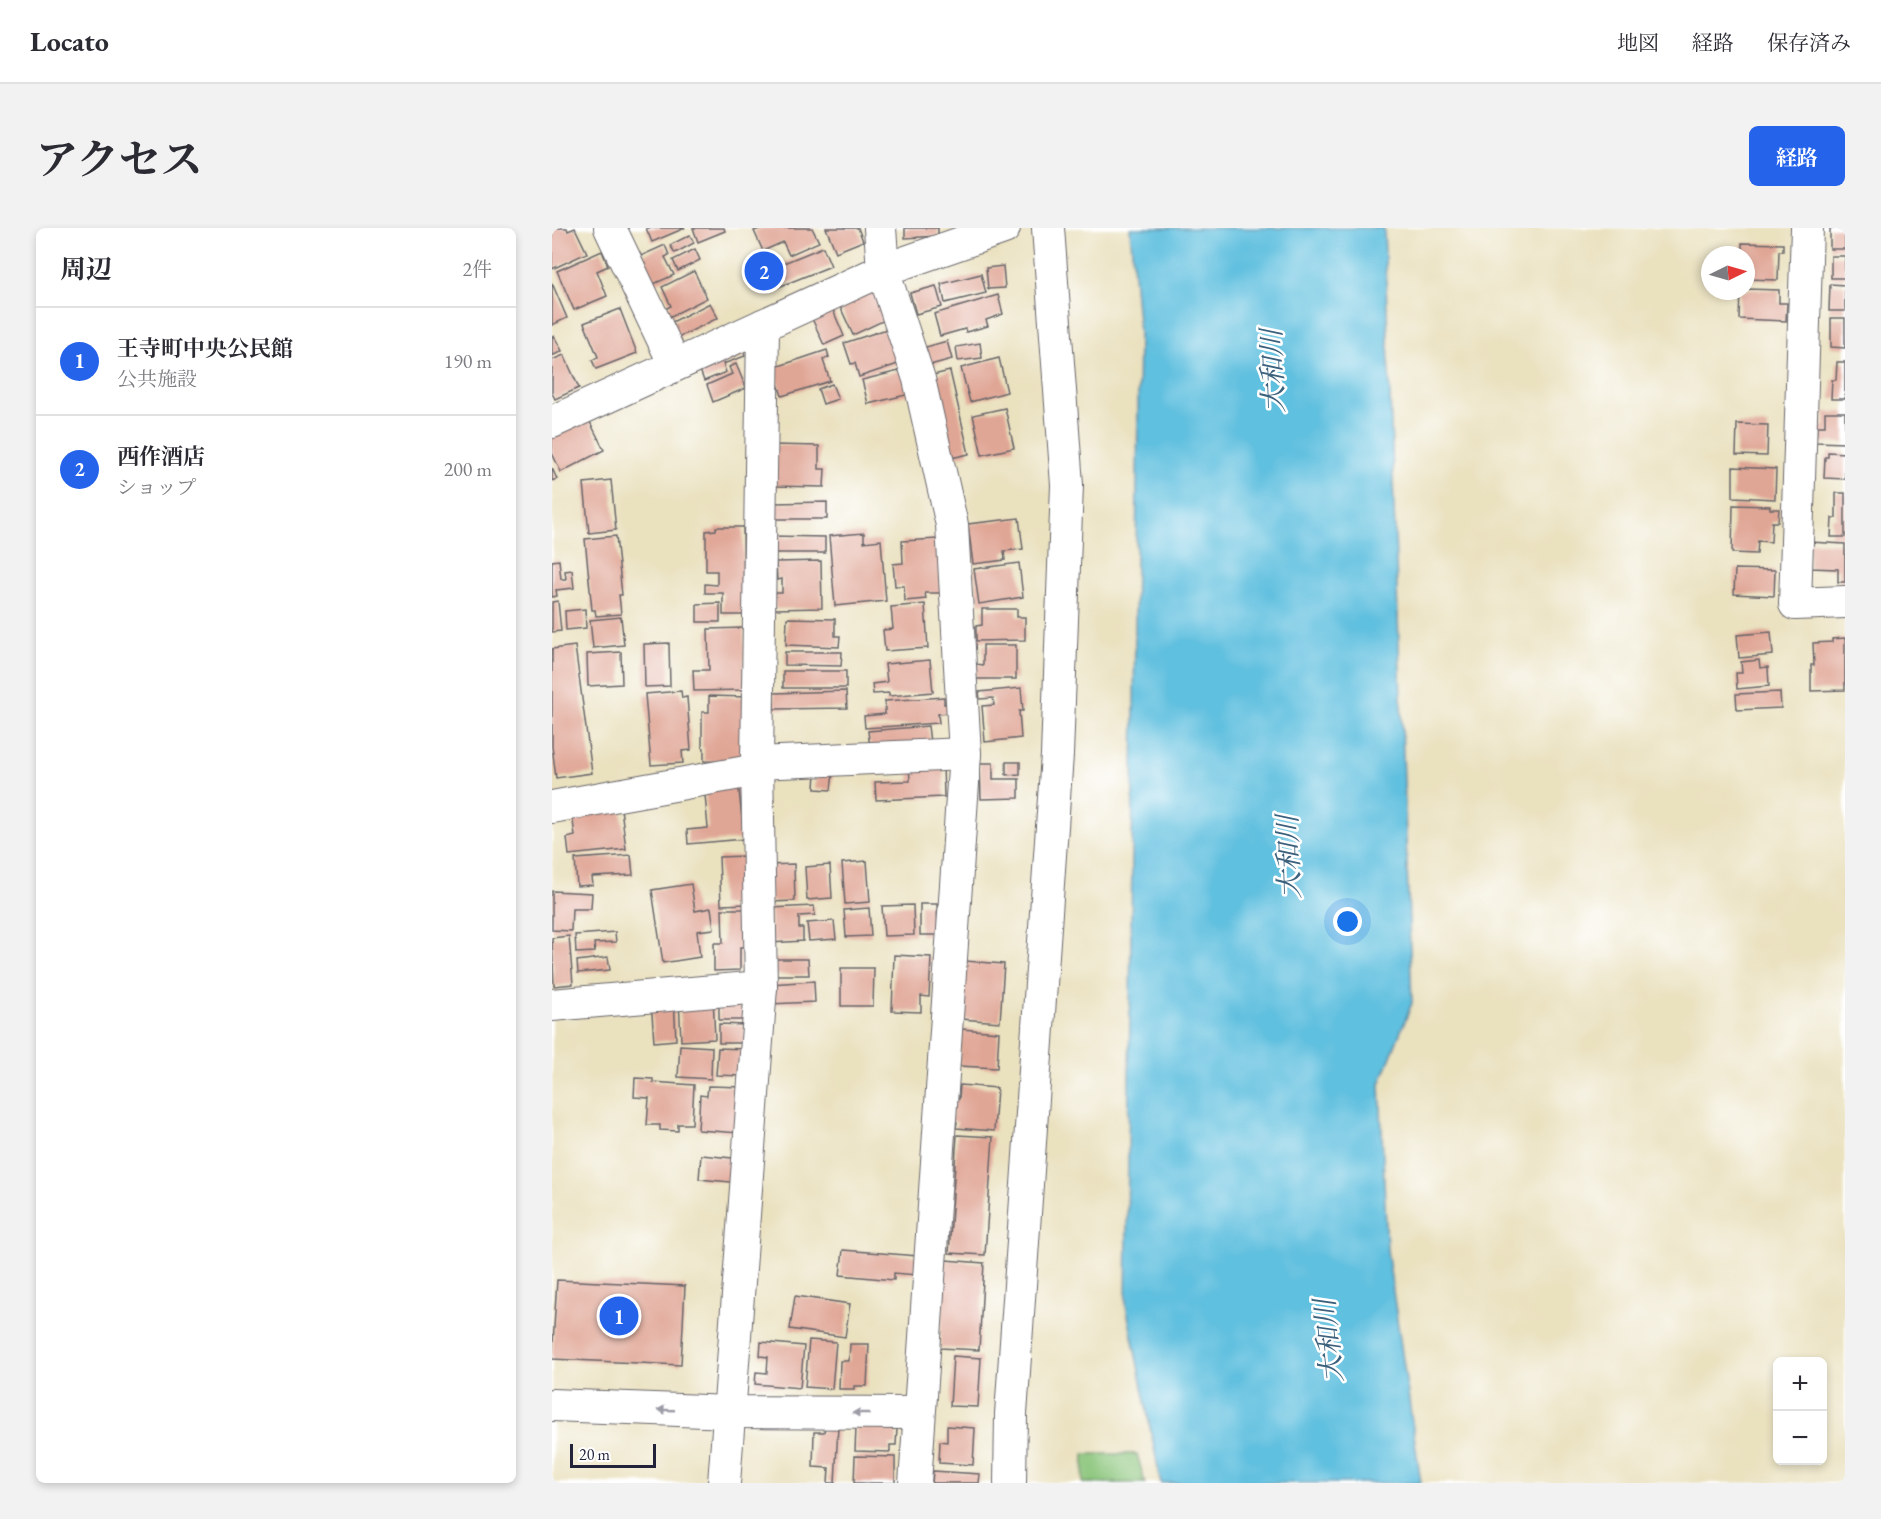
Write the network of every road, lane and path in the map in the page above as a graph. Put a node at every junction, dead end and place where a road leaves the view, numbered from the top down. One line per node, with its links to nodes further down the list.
1 (610, 228): 8 (street)
2 (880, 228): 6 (street)
3 (1004, 228): 6 (street)
4 (1048, 228): 21 (street)
5 (1807, 228): 10 (street)
6 (883, 270): 7 (street); 11 (street)
7 (763, 325): 8 (street); 12 (street)
8 (675, 365): 9 (street)
9 (552, 422)
10 (1845, 602)
11 (965, 754): 12 (street); 18 (street)
12 (757, 767): 13 (street); 14 (street)
13 (552, 807)
14 (761, 987): 15 (street); 17 (street)
15 (552, 1005)
16 (552, 1405): 17 (street, one-way to 16)
17 (730, 1412): 18 (street, one-way to 17); 19 (street)
18 (919, 1413): 20 (street)
19 (724, 1483)
20 (915, 1483)
21 (1010, 1483)

